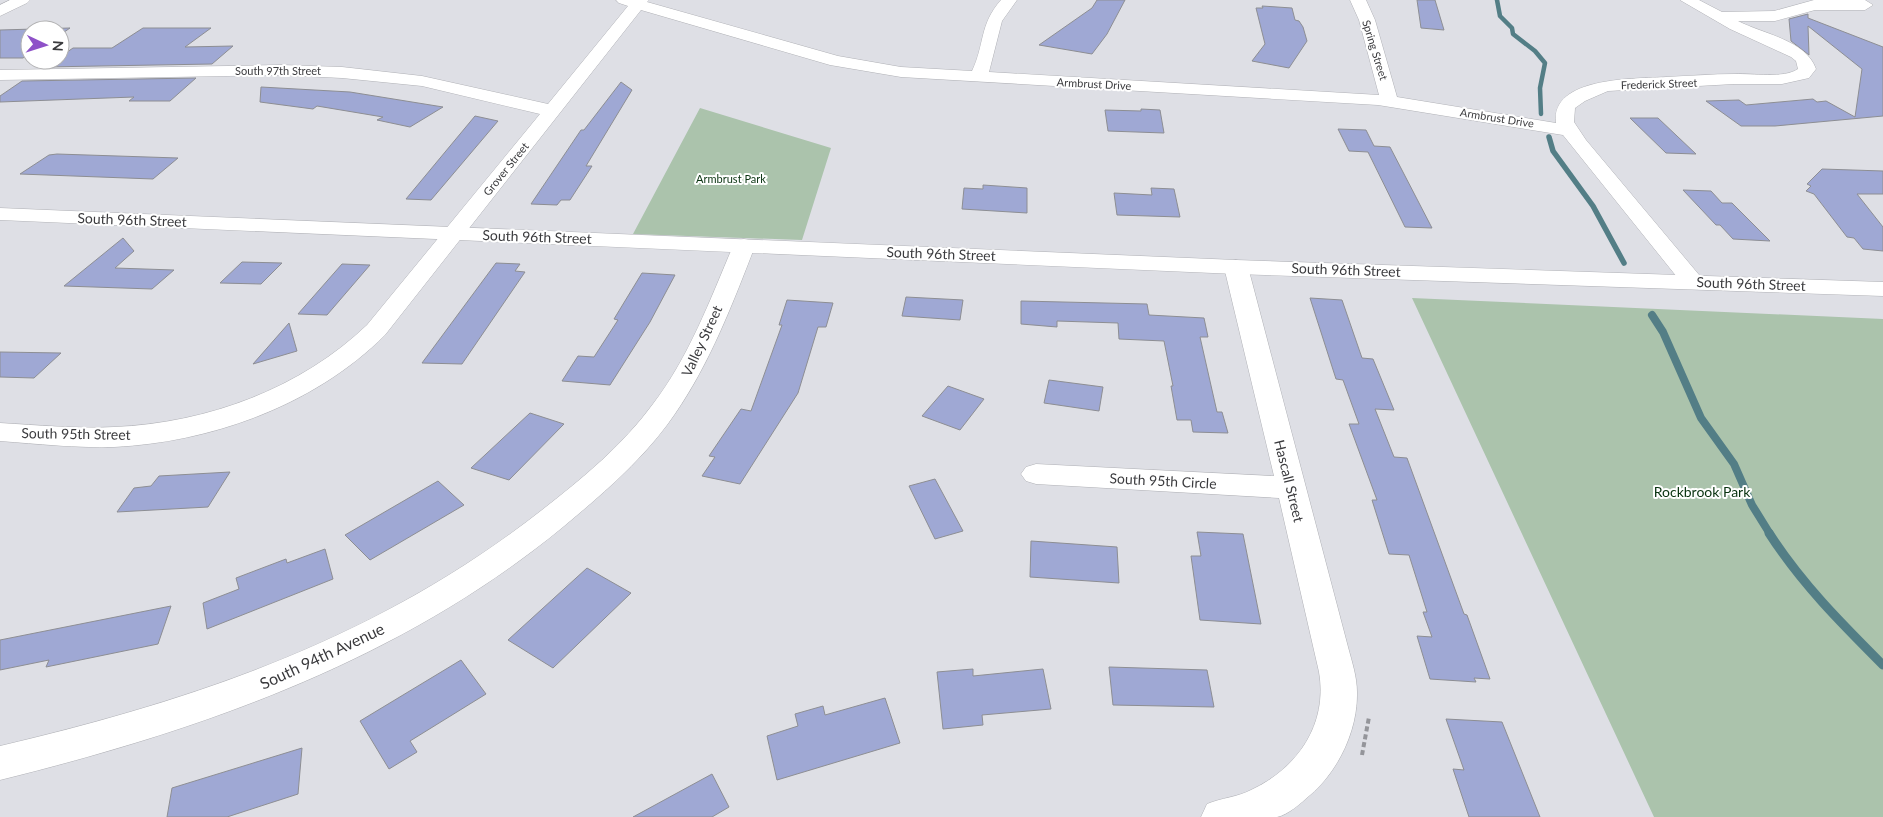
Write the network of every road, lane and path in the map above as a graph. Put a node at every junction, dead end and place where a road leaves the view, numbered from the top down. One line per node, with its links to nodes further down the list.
1 (22, 0): 7 (street)
2 (1009, 0): 10 (street)
3 (1358, 0): 11 (street, Spring Street)
4 (1688, 0): 8 (street)
5 (634, 1): 10 (street, Armbrust Drive); 12 (street, Grover Street)
6 (1865, 5): 8 (street)
7 (0, 11)
8 (1720, 17): 13 (street, Frederick Street)
9 (0, 75): 12 (street, South 97th Street)
10 (977, 78): 11 (street, Armbrust Drive)
11 (1388, 102): 13 (street, Armbrust Drive)
12 (552, 111): 15 (street, Grover Street)
13 (1571, 131): 18 (street)
14 (0, 214): 15 (street, South 96th Street)
15 (454, 234): 16 (street, South 96th Street); 20 (street, Grover Street)
16 (744, 246): 17 (street, South 96th Street); 22 (street, Valley Street)
17 (1236, 266): 18 (street, South 96th Street); 24 (street, Hascall Street)
18 (1693, 282): 19 (street, South 96th Street)
19 (1883, 289)
20 (369, 338): 21 (street, South 95th Street)
21 (0, 432)
22 (607, 473): 25 (street, South 94th Avenue)
23 (1036, 474): 24 (street, South 95th Circle)
24 (1291, 488): 26 (street, Hascall Street)
25 (0, 763)
26 (1221, 817)

